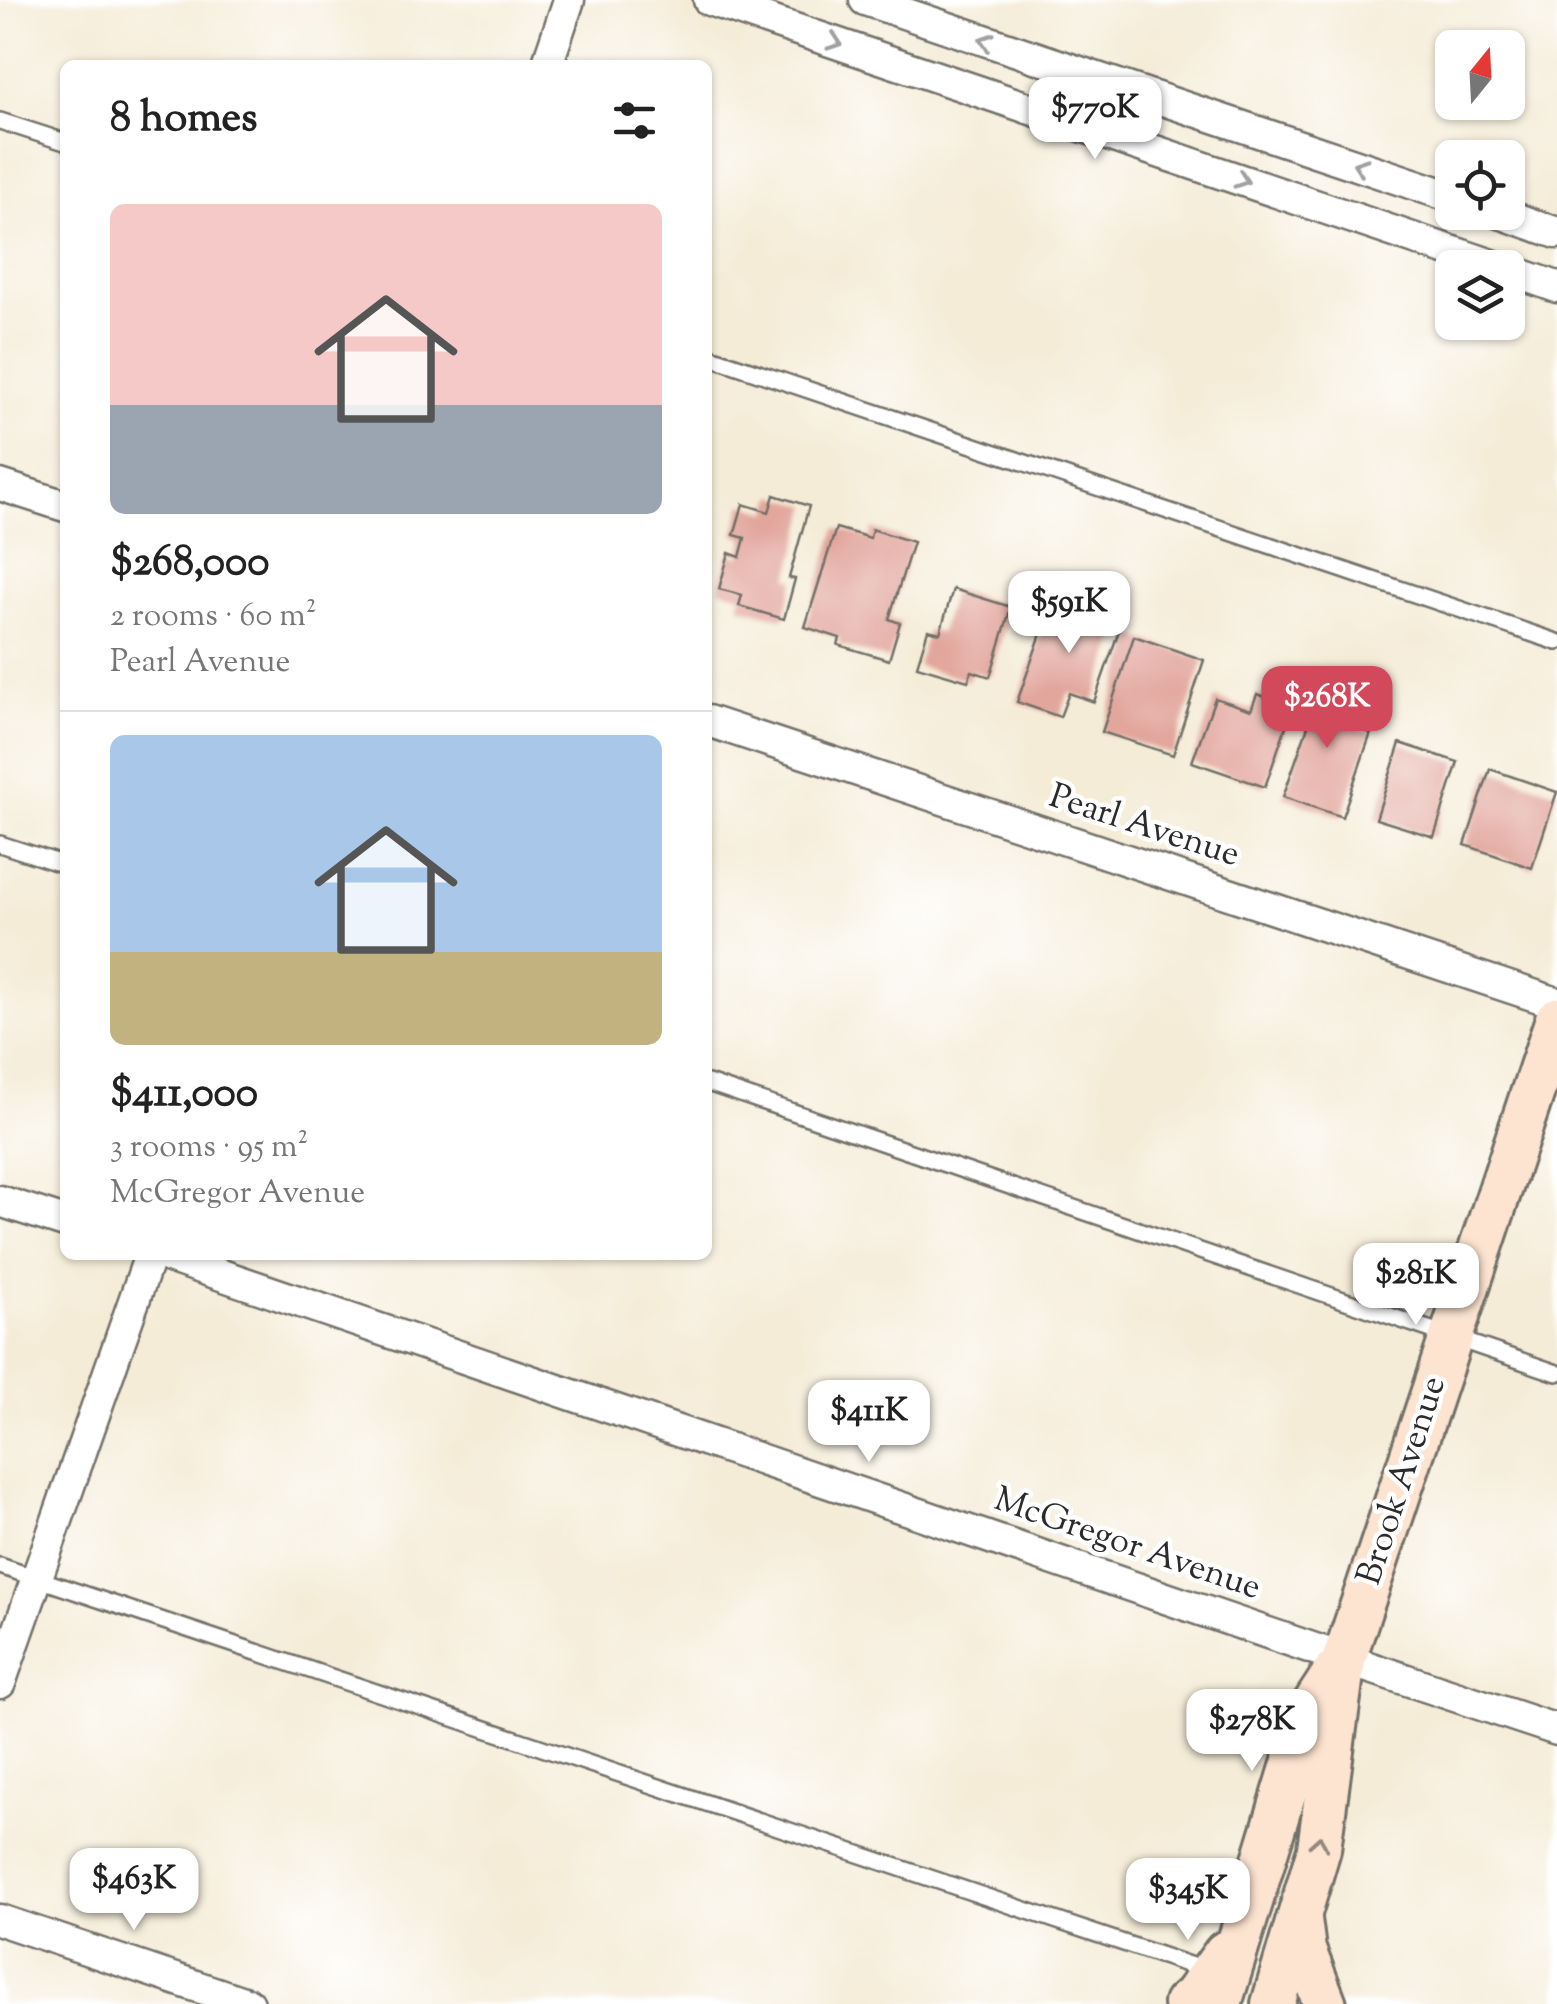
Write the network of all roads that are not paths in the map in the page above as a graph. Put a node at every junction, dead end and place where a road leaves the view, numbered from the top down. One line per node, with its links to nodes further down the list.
1 (569, 0): 4 (street)
2 (709, 0): 10 (street, one-way to 10)
3 (865, 0): 7 (street, one-way to 3)
4 (549, 60)
5 (0, 121): 6 (lane)
6 (60, 140)
7 (1435, 192)
8 (1525, 221): 9 (street)
9 (1557, 232)
10 (1448, 250)
11 (1525, 276): 12 (street)
12 (1557, 286)
13 (712, 357): 16 (lane)
14 (0, 484): 15 (street)
15 (60, 504)
16 (1557, 642)
17 (712, 723): 20 (street, Pearl Avenue)
18 (0, 844): 19 (lane)
19 (60, 863)
20 (1557, 1003)
21 (1557, 1019): 27 (street, Brook Avenue)
22 (712, 1084): 27 (lane)
23 (0, 1201): 24 (street)
24 (60, 1220)
25 (148, 1260): 30 (street)
26 (178, 1260): 31 (street, McGregor Avenue)
27 (1451, 1338): 28 (lane); 31 (street, Brook Avenue)
28 (1557, 1374)
29 (0, 1566): 30 (lane)
30 (37, 1578): 32 (street); 36 (lane)
31 (1344, 1659): 33 (street, McGregor Avenue); 34 (street, Brook Avenue, one-way to 31); 36 (street, Brook Avenue)
32 (0, 1683)
33 (1557, 1730)
34 (1299, 1915): 38 (street, Brook Avenue); 39 (street)
35 (0, 1920): 37 (street)
36 (1205, 1994)
37 (249, 2004)
38 (1273, 2004)
39 (1325, 2004)

